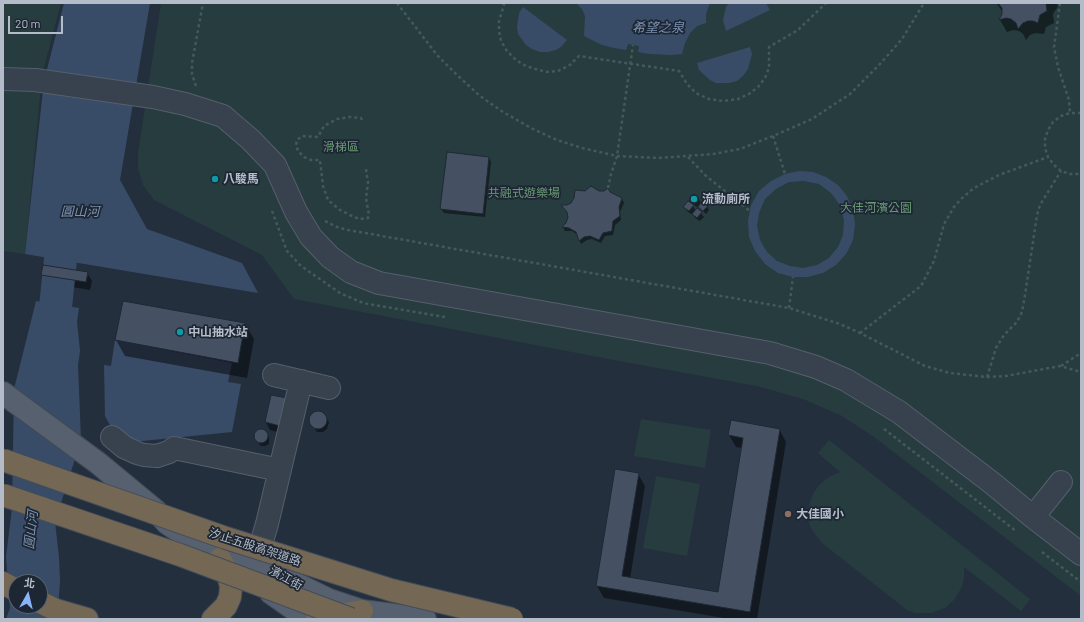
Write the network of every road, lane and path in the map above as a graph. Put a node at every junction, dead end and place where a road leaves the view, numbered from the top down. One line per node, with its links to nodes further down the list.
1 (203, 3): 10 (path)
2 (397, 3): 15 (path)
3 (503, 3): 8 (path)
4 (826, 3): 8 (path)
5 (924, 3): 14 (path)
6 (1060, 3): 11 (path)
7 (633, 45): 8 (path)
8 (630, 64): 15 (path)
9 (3, 79): 42 (lane)
10 (201, 90)
11 (1070, 113): 12 (path); 17 (path)
12 (1081, 113)
13 (362, 120): 18 (path)
14 (773, 136): 16 (path); 20 (path)
15 (617, 156): 16 (path); 22 (path)
16 (688, 156): 23 (path)
17 (1048, 157): 19 (path); 27 (path)
18 (366, 169)
19 (1061, 171): 21 (path); 32 (path)
20 (785, 174)
21 (1081, 174)
22 (608, 188)
23 (750, 211)
24 (321, 216): 26 (path)
25 (793, 277): 26 (path)
26 (789, 308): 27 (path)
27 (860, 332): 32 (path)
28 (1081, 353): 29 (path)
29 (1060, 366): 30 (path); 32 (path)
30 (1081, 372)
31 (274, 375): 33 (lane)
32 (987, 377)
33 (302, 381): 34 (lane); 38 (lane)
34 (329, 388)
35 (3, 393): 41 (main road, 濱江街)
36 (112, 437): 38 (lane)
37 (3, 460): 53 (highway, 汐止五股高架道路, bridge)
38 (280, 470): 45 (lane)
39 (1061, 482): 42 (lane)
40 (3, 495): 47 (highway, bridge)
41 (156, 510): 44 (main road, 濱江街); 45 (main road, 濱江街)
42 (1034, 518): 43 (lane)
43 (1081, 554)
44 (219, 558): 49 (highway); 50 (main road, 濱江街)
45 (256, 561): 47 (main road, 濱江街)
46 (48, 606): 48 (highway)
47 (356, 615): 51 (highway); 52 (main road, 濱江街)
48 (87, 619)
49 (213, 619)
50 (308, 619)
51 (316, 619)
52 (425, 619)
53 (512, 619)

